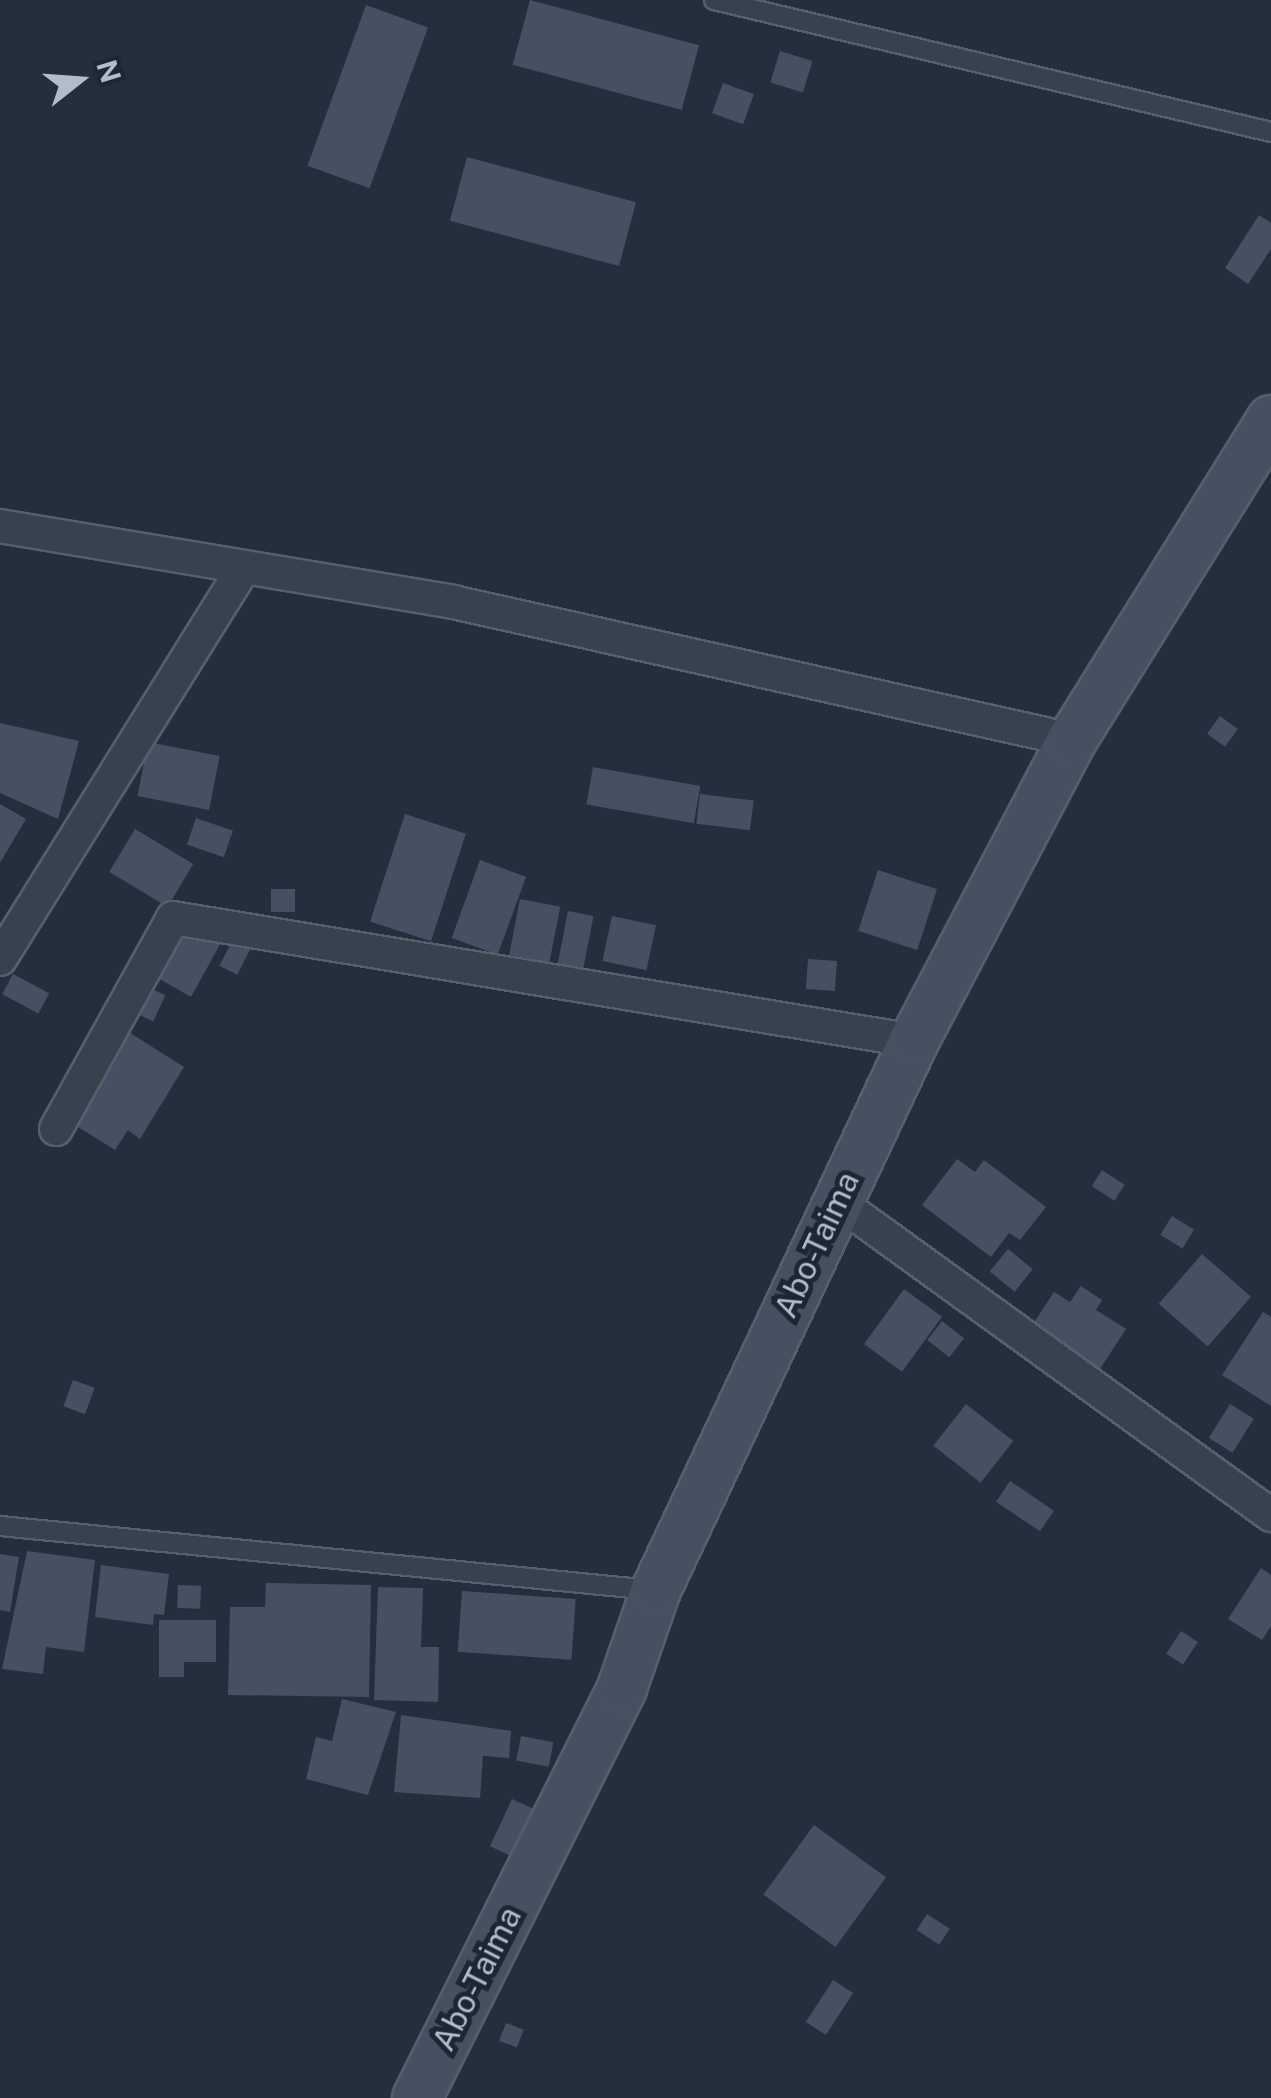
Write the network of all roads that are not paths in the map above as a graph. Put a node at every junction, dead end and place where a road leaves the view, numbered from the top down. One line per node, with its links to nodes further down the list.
1 (714, 0): 2 (lane)
2 (1271, 132)
3 (1271, 420): 6 (street, Abo-Taima)
4 (0, 526): 5 (street)
5 (242, 570): 6 (street); 7 (street)
6 (1072, 740): 8 (street, Abo-Taima)
7 (0, 959)
8 (914, 1041): 9 (street); 10 (street, Abo-Taima)
9 (56, 1129)
10 (837, 1201): 11 (street); 13 (street, Abo-Taima)
11 (1271, 1515)
12 (0, 1526): 13 (lane)
13 (656, 1590): 14 (street, Abo-Taima)
14 (418, 2098)

